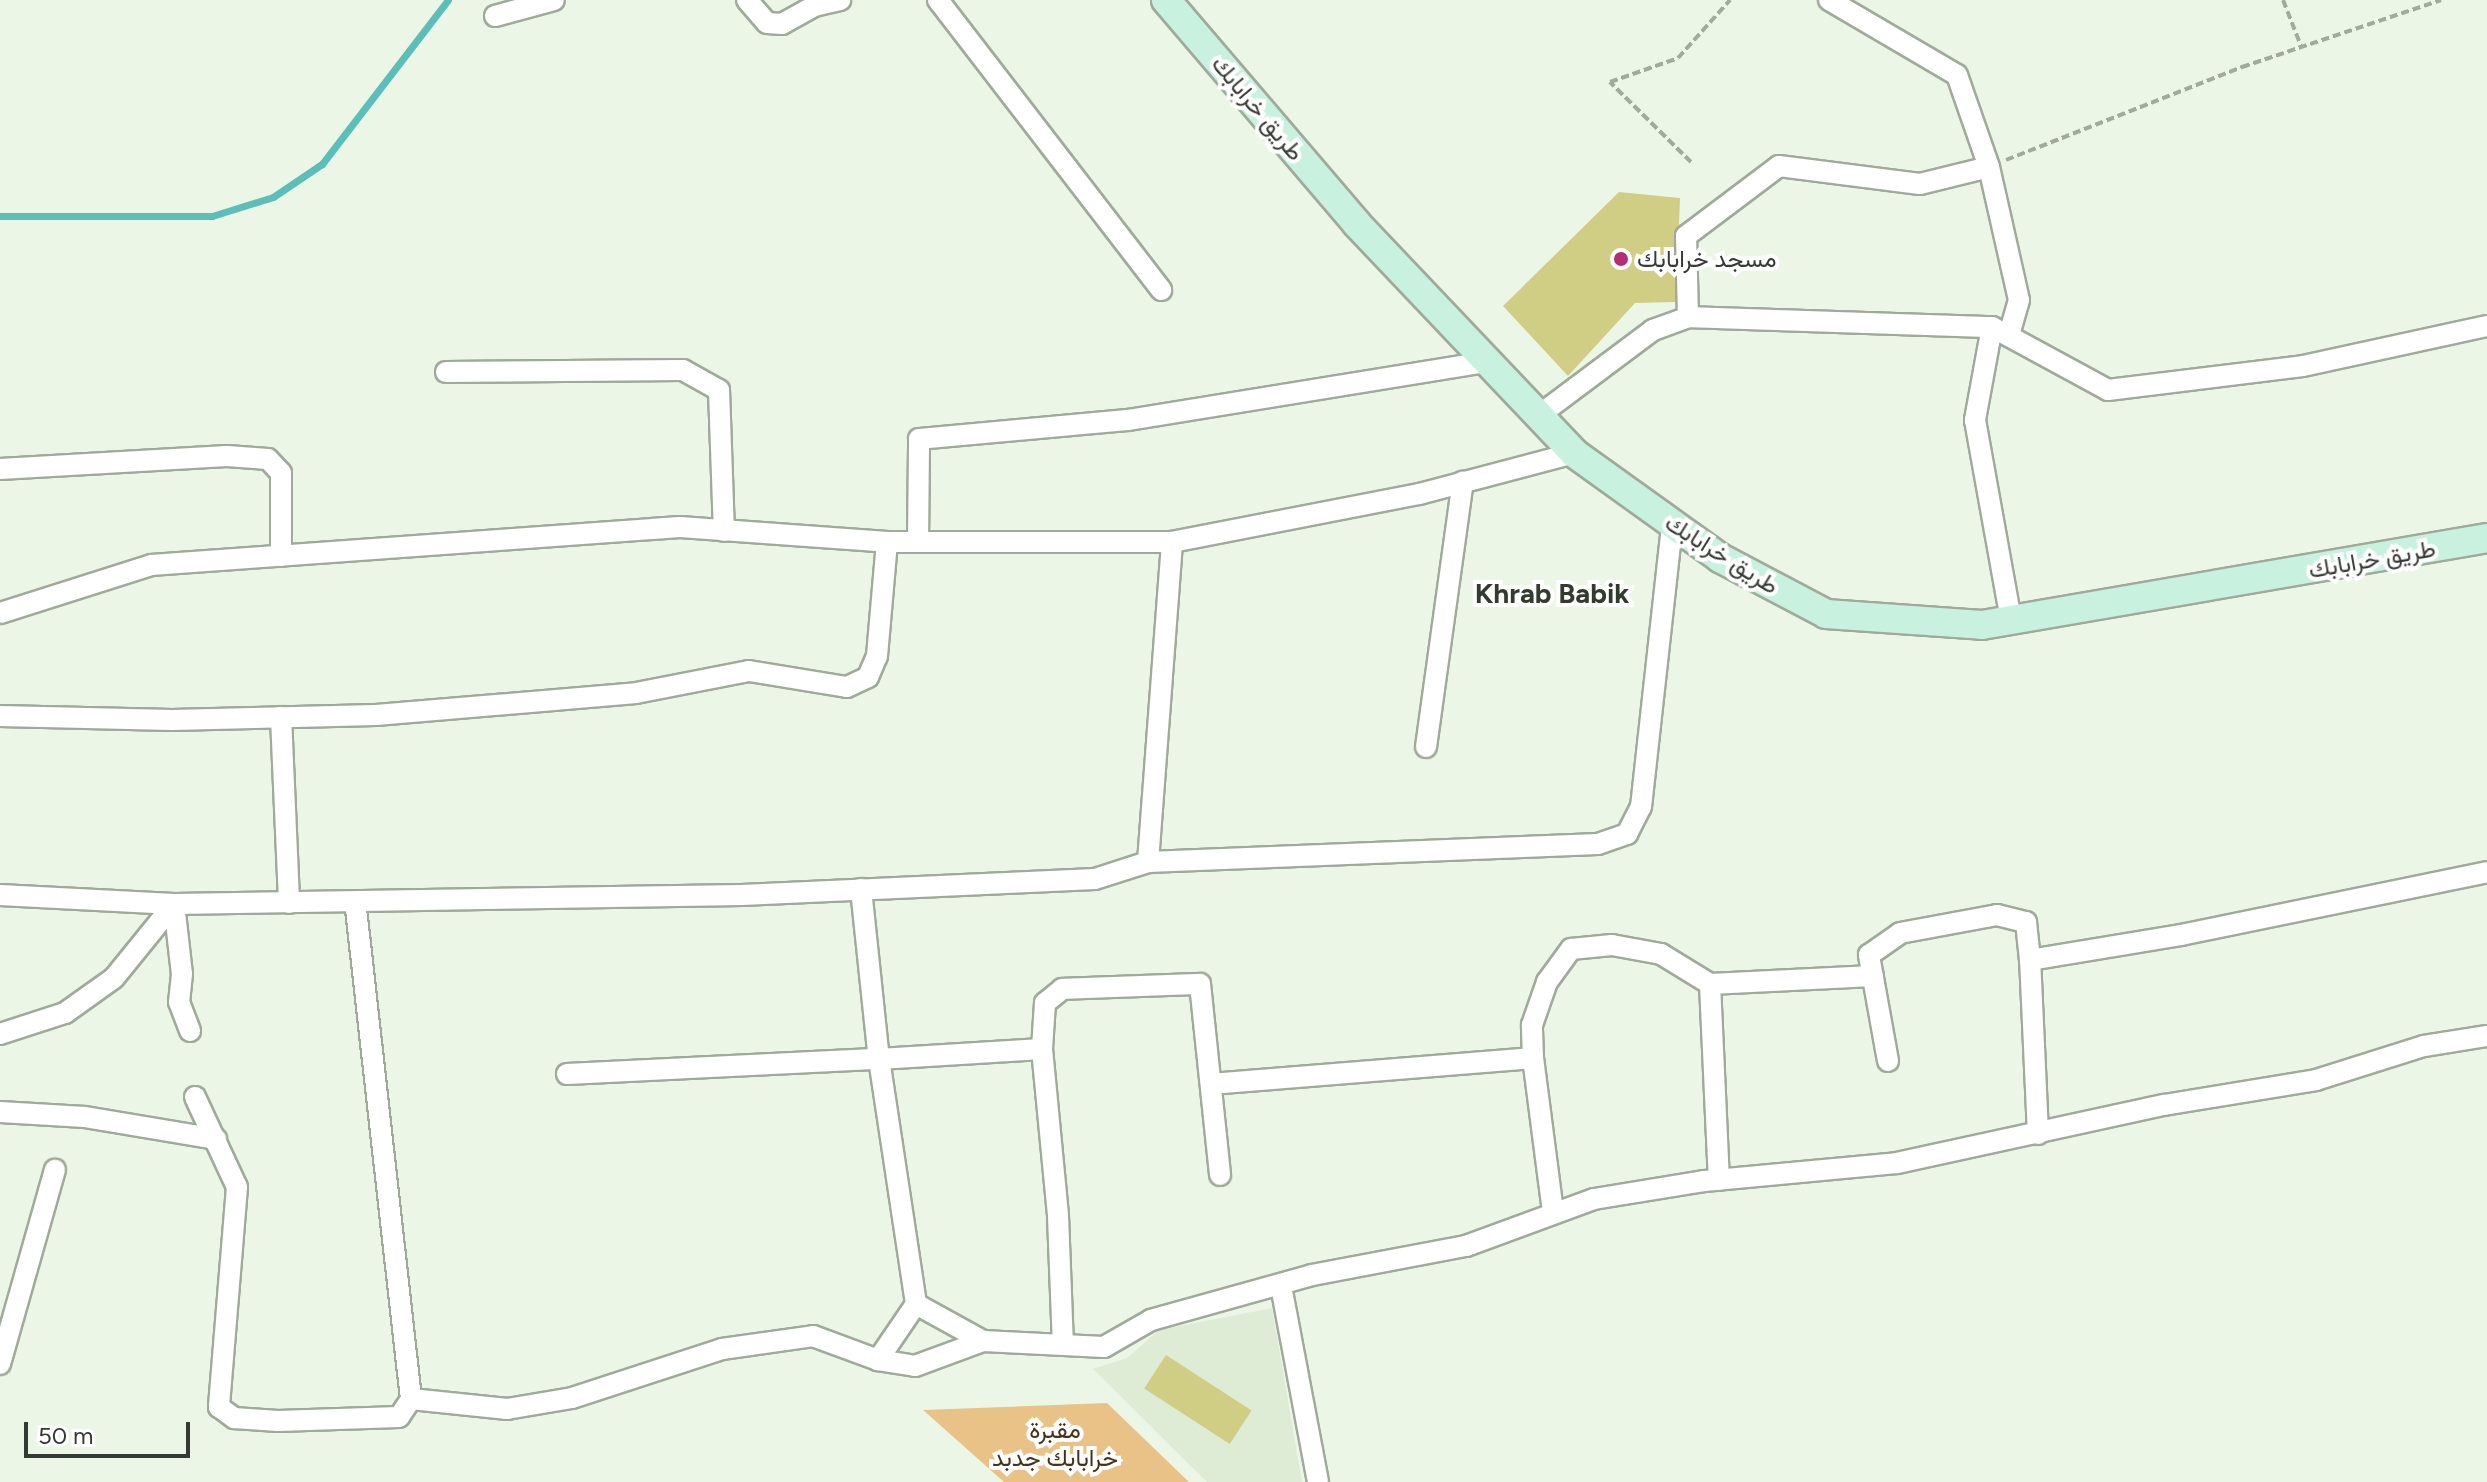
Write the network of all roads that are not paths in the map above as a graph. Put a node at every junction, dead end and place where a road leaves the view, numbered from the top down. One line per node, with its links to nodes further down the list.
1 (554, 0): 7 (street)
2 (747, 0): 3 (street)
3 (840, 0)
4 (938, 0): 9 (street)
5 (1166, 0): 13 (main road, طريق خرابابك)
6 (1829, 0): 8 (street)
7 (495, 16)
8 (1989, 167): 10 (street); 12 (street)
9 (1161, 290)
10 (1688, 317): 12 (street); 15 (street)
11 (2487, 326): 12 (street)
12 (2001, 331): 27 (street)
13 (1487, 362): 15 (main road, طريق خرابابك); 23 (street)
14 (446, 372): 20 (street)
15 (1538, 416): 16 (main road, طريق خرابابك)
16 (1574, 453): 18 (street); 19 (main road, طريق خرابابك)
17 (0, 469): 25 (street)
18 (1463, 482): 24 (street); 30 (street)
19 (1672, 524): 27 (main road, طريق خرابابك); 31 (street)
20 (724, 531): 22 (street); 25 (street)
21 (2487, 538): 27 (main road, طريق خرابابك)
22 (887, 542): 23 (street); 29 (street)
23 (918, 542): 24 (street)
24 (1172, 542): 31 (street)
25 (281, 556): 26 (street)
26 (0, 613)
27 (2011, 621)
28 (0, 716): 29 (street)
29 (281, 717): 35 (street)
30 (1426, 747)
31 (1148, 862): 33 (street)
32 (2487, 872): 38 (street)
33 (861, 889): 36 (street); 46 (street)
34 (0, 895): 37 (street)
35 (289, 903): 36 (street); 37 (street)
36 (355, 903): 64 (street)
37 (174, 904): 41 (street); 42 (street)
38 (2030, 960): 39 (street); 52 (street)
39 (1873, 976): 40 (street); 47 (street)
40 (1710, 984): 45 (street); 56 (street)
41 (190, 1031)
42 (0, 1034)
43 (2487, 1036): 52 (street)
44 (1042, 1049): 46 (street); 49 (street); 61 (street)
45 (1533, 1058): 49 (street); 57 (street)
46 (879, 1059): 48 (street); 59 (street)
47 (1888, 1061)
48 (567, 1074)
49 (1211, 1084): 55 (street)
50 (195, 1097): 53 (street)
51 (0, 1112): 53 (street)
52 (2038, 1134): 56 (street)
53 (216, 1139): 64 (street)
54 (55, 1170): 63 (street)
55 (1220, 1175)
56 (1719, 1180): 57 (street)
57 (1553, 1211): 58 (street)
58 (1281, 1286): 61 (street); 65 (street)
59 (916, 1304): 60 (street); 62 (street)
60 (983, 1341): 61 (street); 62 (street)
61 (1063, 1345)
62 (878, 1360): 64 (street)
63 (0, 1364)
64 (411, 1399)
65 (1318, 1482)

